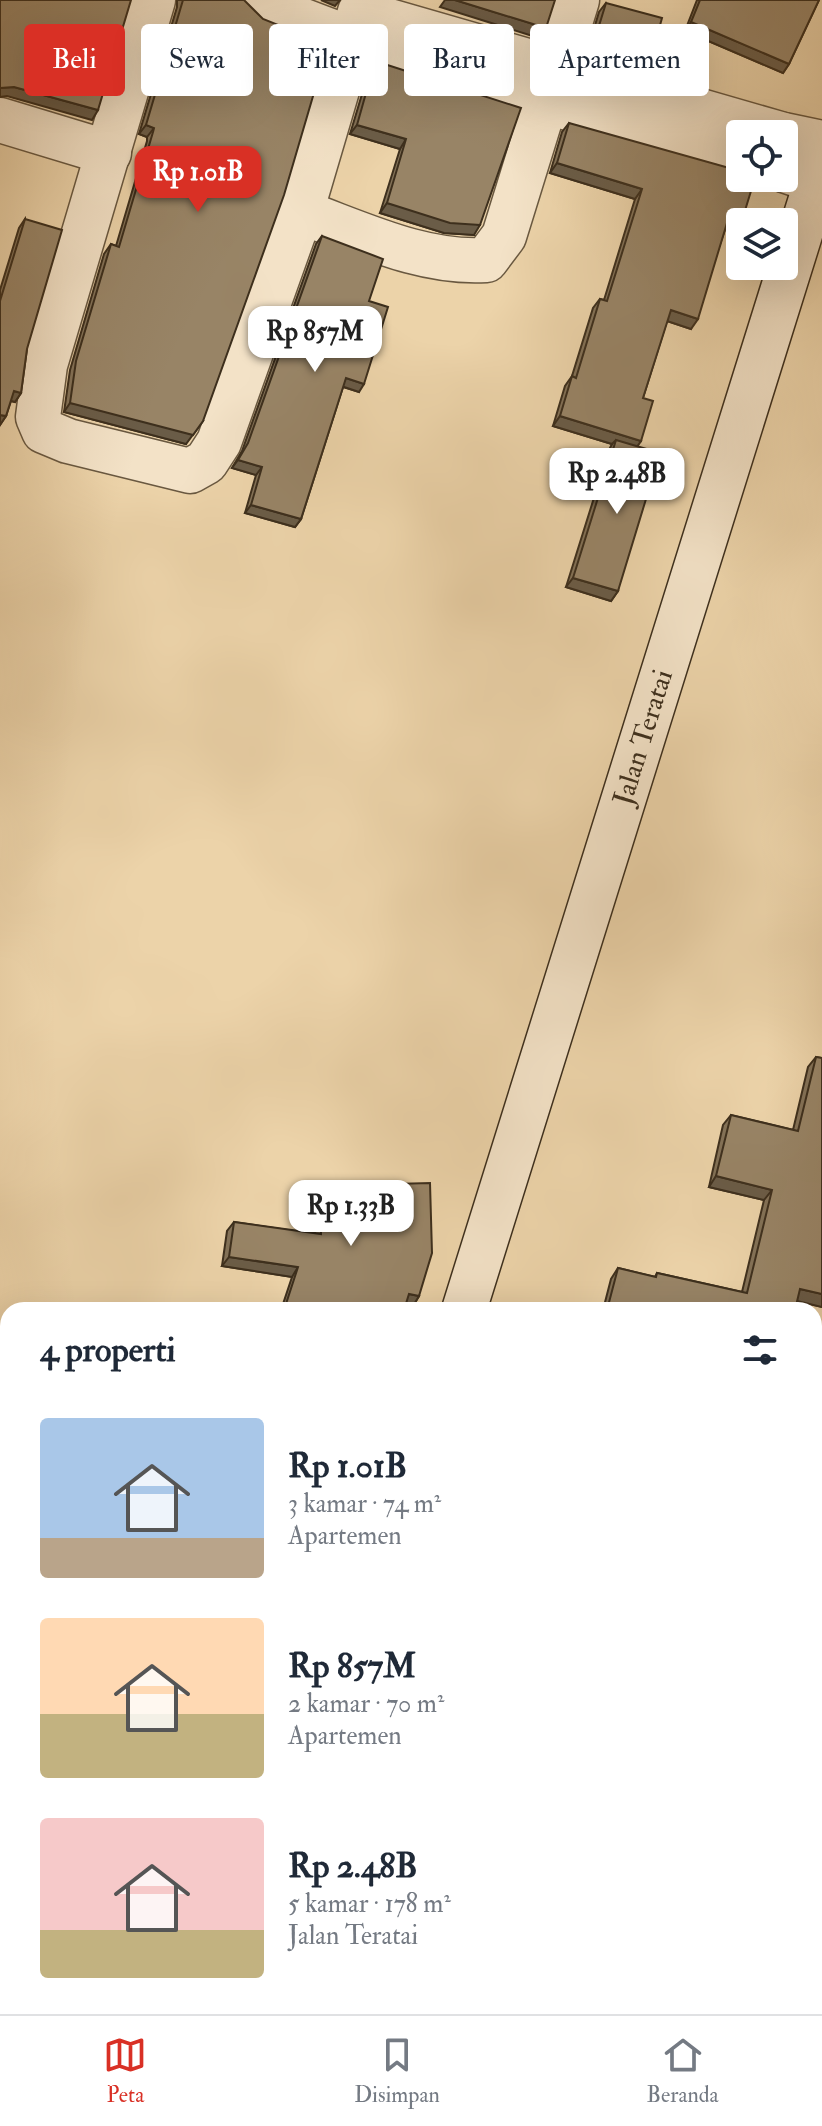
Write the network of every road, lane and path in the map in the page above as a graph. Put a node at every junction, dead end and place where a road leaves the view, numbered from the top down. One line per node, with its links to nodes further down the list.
1 (153, 0): 17 (street)
2 (260, 0): 5 (street)
3 (318, 0): 6 (street)
4 (577, 0): 7 (street)
5 (347, 24)
6 (353, 24)
7 (569, 24)
8 (388, 36): 9 (street)
9 (530, 79)
10 (335, 96): 19 (street)
11 (547, 96): 19 (street)
12 (579, 96): 16 (street)
13 (602, 96): 15 (street)
14 (0, 120): 17 (street)
15 (726, 122)
16 (726, 152)
17 (109, 153): 19 (street)
18 (811, 164): 20 (street, Jalan Teratai)
19 (301, 212)
20 (466, 1302)

